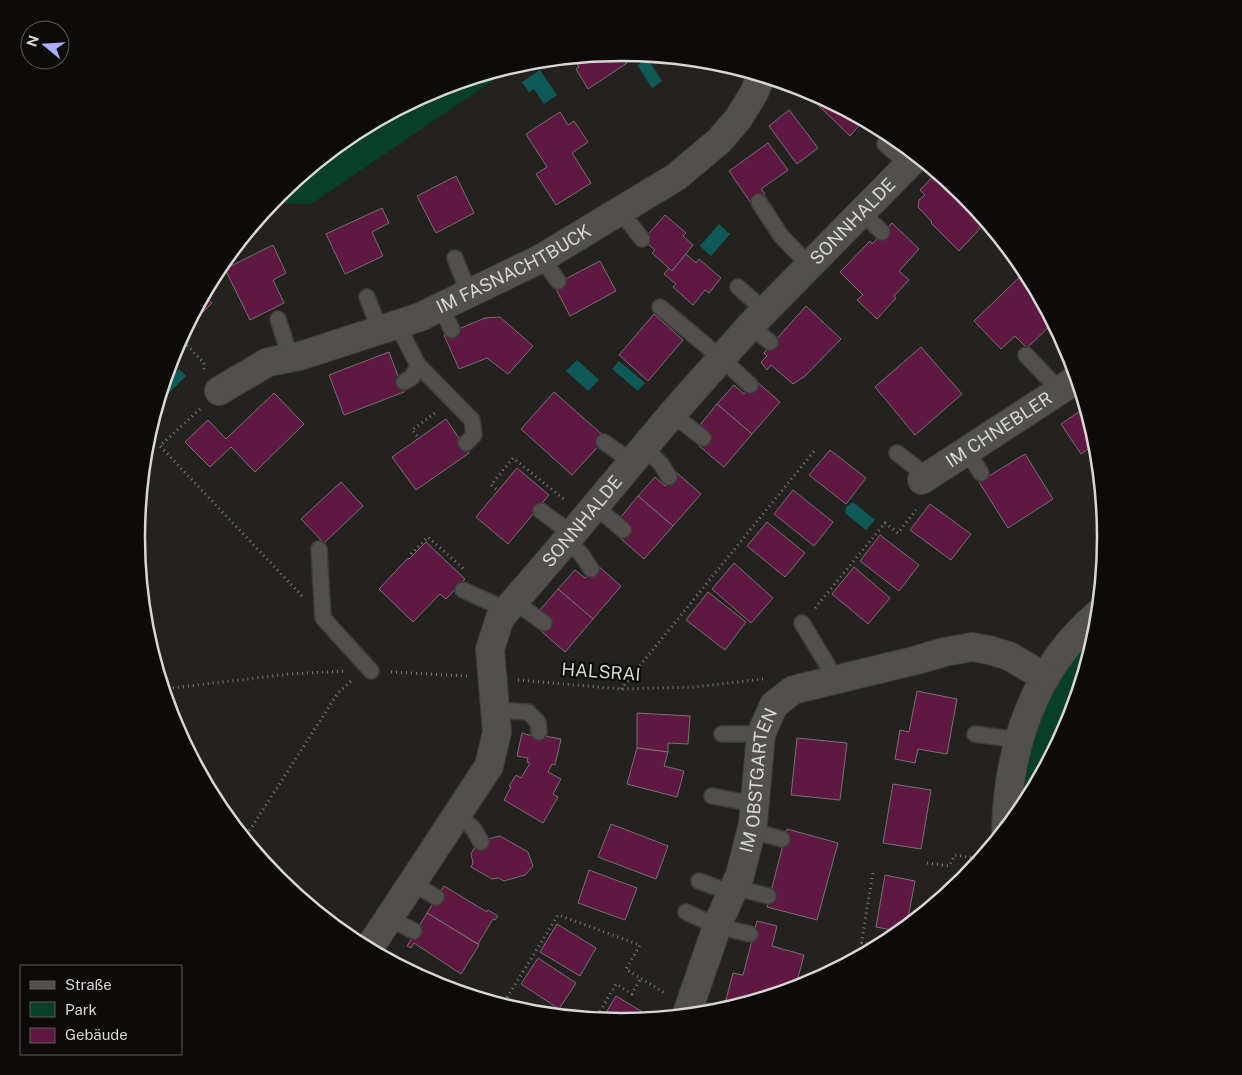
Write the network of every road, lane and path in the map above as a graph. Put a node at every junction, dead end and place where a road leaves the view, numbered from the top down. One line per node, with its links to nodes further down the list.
1 (759, 82): 6 (street, IM FASNACHTBUCK)
2 (885, 144): 3 (lane)
3 (909, 159)
4 (913, 161): 7 (street, SONNHALDE)
5 (758, 202): 12 (lane)
6 (620, 211): 9 (lane); 11 (street, IM FASNACHTBUCK)
7 (862, 213): 8 (lane); 12 (street, SONNHALDE)
8 (882, 232)
9 (642, 239)
10 (454, 258): 15 (lane)
11 (542, 258): 13 (lane); 15 (street, IM FASNACHTBUCK)
12 (810, 266): 19 (street, SONNHALDE)
13 (558, 281)
14 (738, 287): 19 (lane)
15 (468, 294): 20 (street, IM FASNACHTBUCK)
16 (367, 297): 20 (lane)
17 (660, 307): 23 (lane)
18 (278, 319): 24 (lane)
19 (762, 326): 23 (street, SONNHALDE)
20 (388, 327): 24 (street, IM FASNACHTBUCK); 25 (lane)
21 (186, 344): 27 (path)
22 (1026, 354): 29 (lane)
23 (721, 358): 28 (lane); 31 (street, SONNHALDE)
24 (291, 359): 27 (street, IM FASNACHTBUCK)
25 (418, 365): 26 (lane); 30 (lane)
26 (404, 382)
27 (211, 384): 53 (path)
28 (750, 385)
29 (1069, 385): 37 (street, IM CHNEBLER)
30 (452, 400): 32 (path); 35 (lane)
31 (672, 414): 33 (lane); 39 (street, SONNHALDE)
32 (417, 436)
33 (703, 438)
34 (604, 442): 39 (lane)
35 (466, 443)
36 (815, 450): 63 (path)
37 (967, 451): 40 (lane); 42 (street, IM CHNEBLER)
38 (897, 453): 42 (lane)
39 (638, 454): 41 (lane); 46 (street, SONNHALDE)
40 (981, 473)
41 (669, 477)
42 (925, 478)
43 (496, 489): 46 (path)
44 (541, 510): 46 (lane)
45 (916, 510): 56 (path)
46 (580, 524): 47 (lane); 50 (lane); 52 (street, SONNHALDE)
47 (623, 530)
48 (319, 549): 53 (lane)
49 (411, 554): 51 (path)
50 (591, 569)
51 (468, 592): 52 (lane)
52 (511, 606): 55 (lane); 59 (street, SONNHALDE)
53 (323, 618): 58 (lane)
54 (1089, 621): 60 (street)
55 (544, 623)
56 (802, 623): 57 (lane)
57 (828, 666)
58 (371, 671): 59 (path, HALSRAI); 62 (path, HALSRAI); 75 (path)
59 (492, 677): 63 (path, HALSRAI); 64 (street, SONNHALDE)
60 (1045, 677): 67 (street, IM OBSTGARTEN); 69 (street)
61 (768, 679): 63 (path, HALSRAI)
62 (169, 688)
63 (621, 690)
64 (496, 710): 65 (lane); 72 (street, SONNHALDE)
65 (539, 732)
66 (722, 734): 67 (lane)
67 (761, 734): 71 (street, IM OBSTGARTEN)
68 (975, 734): 69 (lane)
69 (1018, 740): 73 (street)
70 (712, 796): 71 (lane)
71 (755, 804): 74 (street, IM OBSTGARTEN)
72 (457, 815): 77 (lane); 82 (street, SONNHALDE)
73 (1007, 816)
74 (752, 831): 76 (lane); 83 (street, IM OBSTGARTEN)
75 (248, 833)
76 (782, 839)
77 (481, 842)
78 (974, 858): 79 (path)
79 (927, 863)
80 (873, 872): 92 (path)
81 (700, 881): 83 (lane)
82 (412, 883): 85 (lane); 87 (street, SONNHALDE)
83 (732, 890): 84 (lane); 88 (street, IM OBSTGARTEN)
84 (768, 896)
85 (436, 897)
86 (686, 912): 88 (lane)
87 (389, 918): 89 (lane); 91 (street, SONNHALDE)
88 (717, 926): 90 (lane); 97 (street, IM OBSTGARTEN)
89 (414, 931)
90 (750, 934)
91 (372, 943)
92 (861, 943): 93 (path); 94 (path)
93 (868, 944)
94 (860, 950)
95 (641, 978): 96 (path); 98 (path); 99 (path)
96 (506, 1000)
97 (688, 1009)
98 (684, 1010)
99 (599, 1013)

